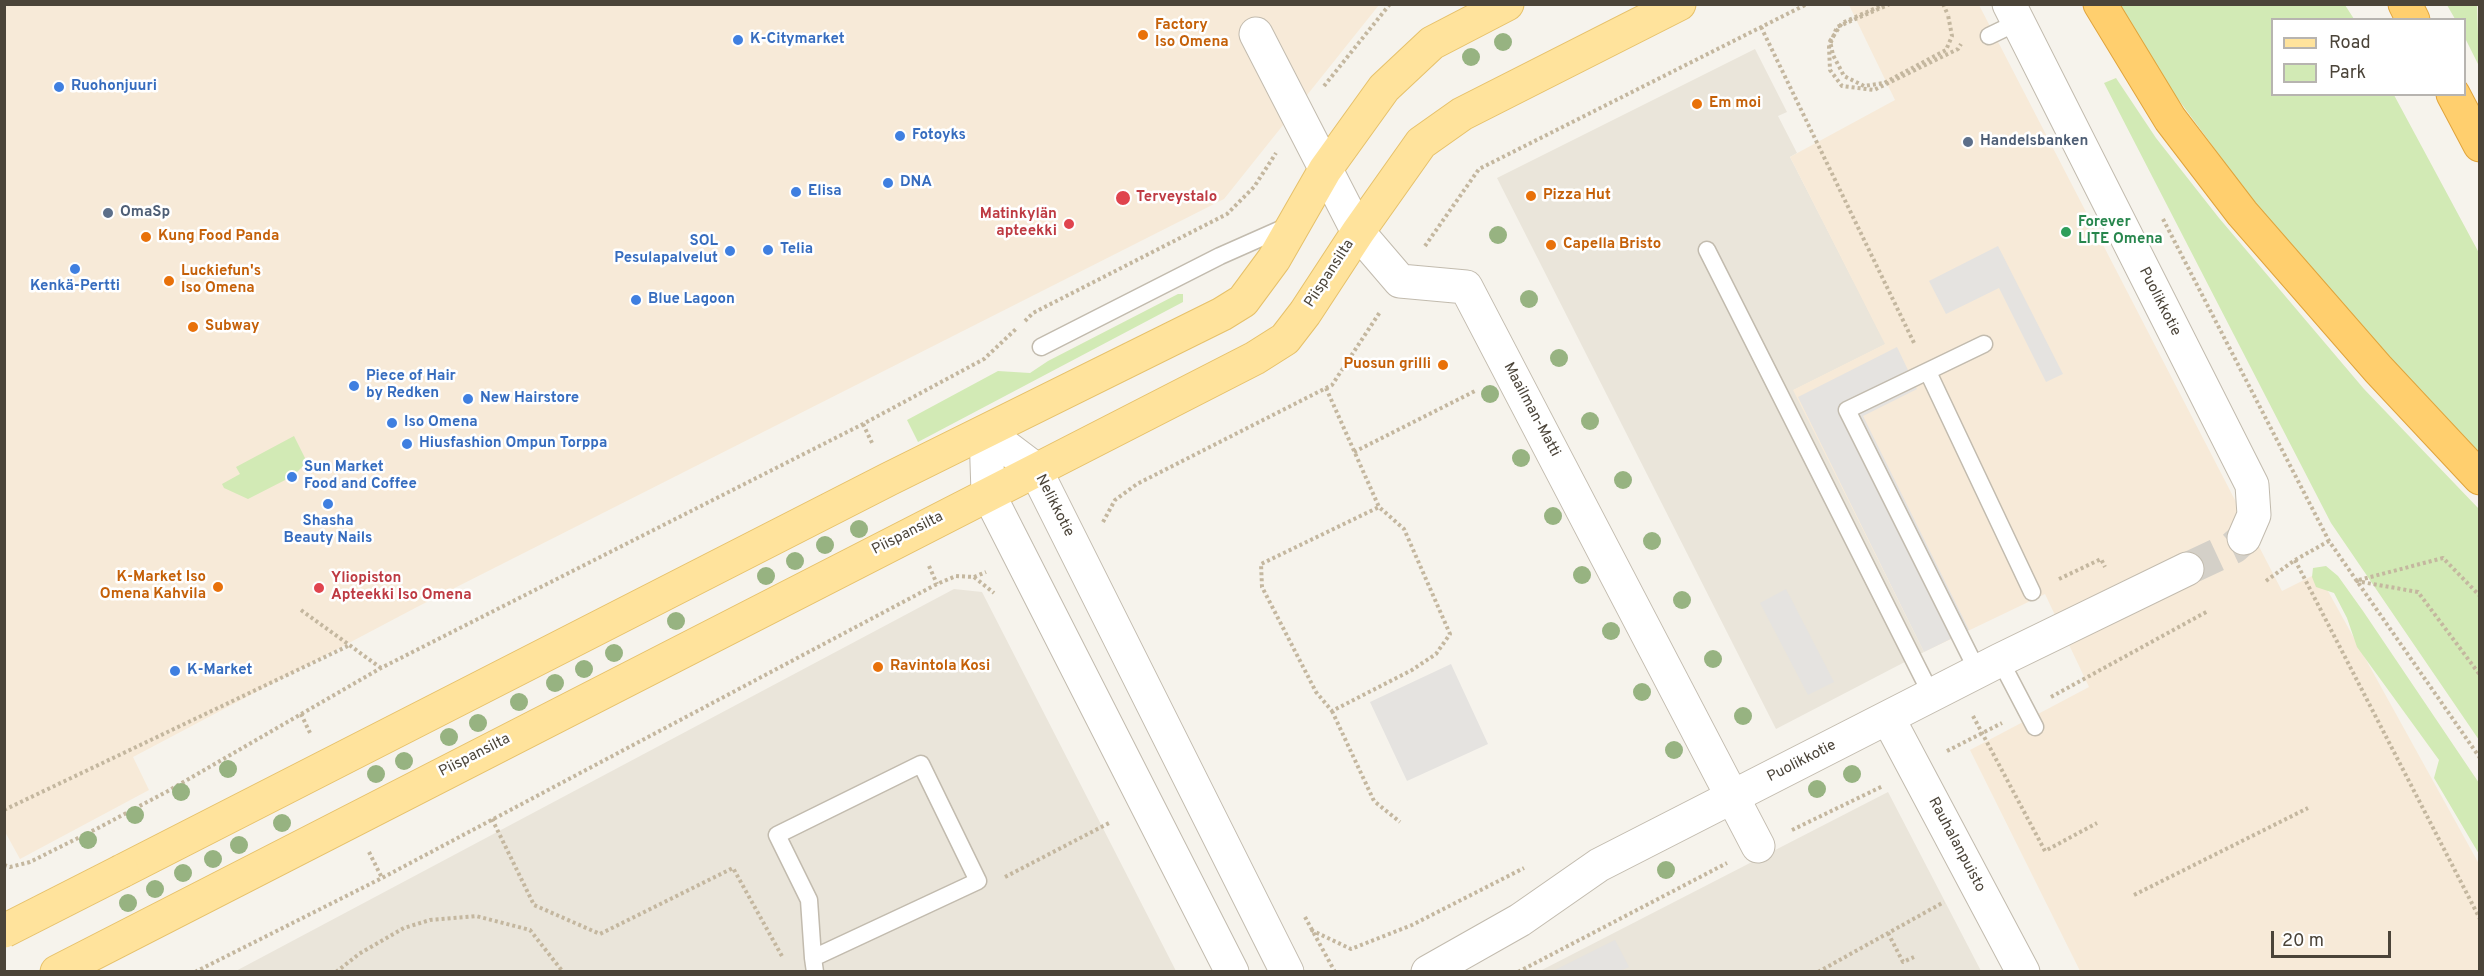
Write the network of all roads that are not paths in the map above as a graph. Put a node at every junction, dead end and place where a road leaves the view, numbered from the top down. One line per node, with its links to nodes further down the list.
1 (1507, 4): 11 (main road)
2 (1679, 4): 13 (main road, Piispansilta)
3 (2100, 4): 20 (highway)
4 (2405, 4): 6 (highway)
5 (2014, 13): 8 (lane); 22 (street, Puolikkotie)
6 (2412, 18)
7 (1256, 34): 11 (street, Maailman-Matti)
8 (1989, 36)
9 (2453, 96): 10 (highway)
10 (2480, 145)
11 (1325, 170): 12 (main road); 13 (street, Maailman-Matti)
12 (1296, 222): 16 (lane); 18 (main road)
13 (1358, 232): 19 (main road, Piispansilta); 29 (street, Maailman-Matti)
14 (1707, 250): 26 (lane)
15 (1984, 344): 17 (lane)
16 (1041, 347)
17 (1928, 372): 24 (lane); 25 (lane)
18 (986, 432): 19 (street, Nelikkotie); 21 (street); 31 (main road, bridge)
19 (1035, 469): 21 (main road, Piispansilta); 35 (street, Nelikkotie)
20 (2480, 478)
21 (988, 493): 33 (main road, Piispansilta); 34 (street)
22 (2244, 538)
23 (2187, 569): 25 (street, Puolikkotie)
24 (2032, 592)
25 (1989, 666): 26 (street, Puolikkotie); 28 (lane)
26 (1932, 696): 27 (street, Puolikkotie)
27 (1888, 717): 29 (street, Puolikkotie); 37 (street, Rauhalanpuisto)
28 (2035, 727)
29 (1734, 797): 30 (street, Maailman-Matti); 36 (street, Puolikkotie)
30 (1758, 846)
31 (4, 931)
32 (814, 965): 32 (lane)
33 (57, 972)
34 (1232, 972)
35 (1287, 972)
36 (1428, 972)
37 (2023, 972)

